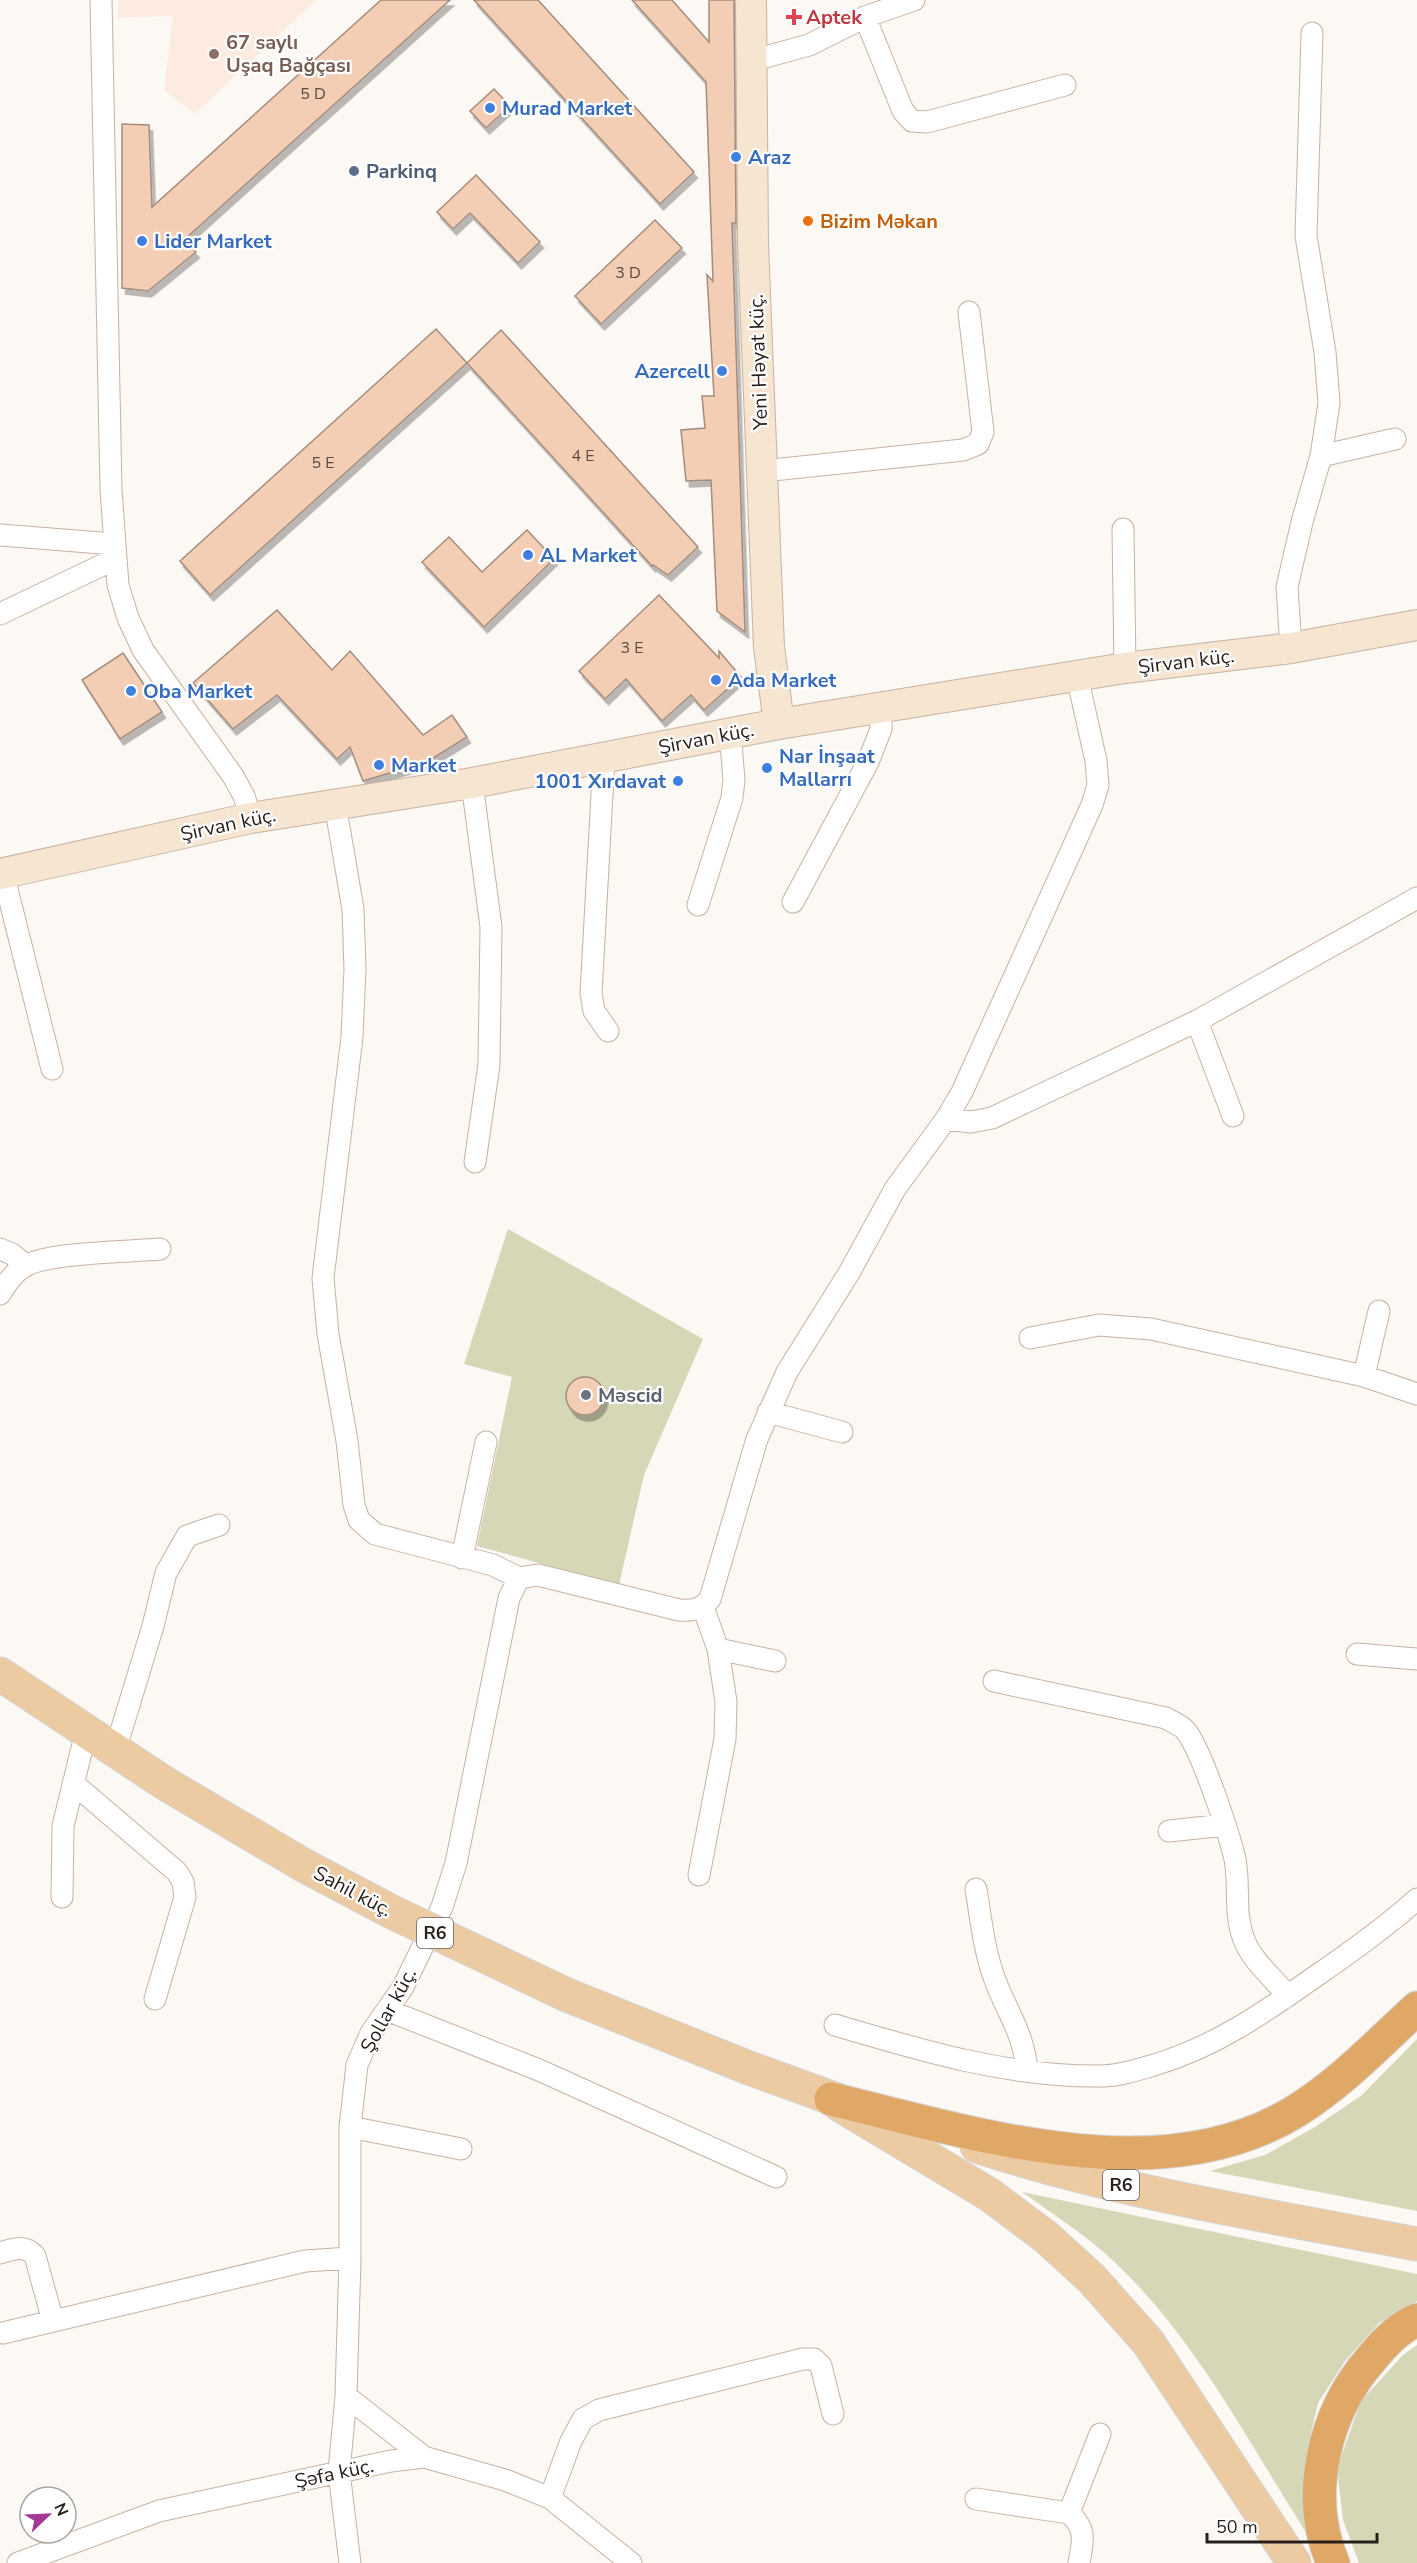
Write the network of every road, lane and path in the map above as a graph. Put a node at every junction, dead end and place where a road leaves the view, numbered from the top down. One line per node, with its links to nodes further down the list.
1 (101, 0): 14 (street)
2 (752, 0): 6 (street, Yeni Həyat küç.)
3 (914, 0): 4 (street)
4 (865, 17): 6 (street); 7 (street)
5 (1312, 33): 10 (street)
6 (754, 60): 11 (street, Yeni Həyat küç.)
7 (1065, 85)
8 (969, 312): 11 (street)
9 (1395, 439): 10 (street)
10 (1321, 456): 17 (street)
11 (763, 471): 21 (street, Yeni Həyat küç.)
12 (1123, 529): 18 (street)
13 (0, 535): 14 (street)
14 (115, 551): 15 (street); 26 (street)
15 (0, 614)
16 (1417, 625): 17 (street, Şirvan küç.)
17 (1291, 648): 18 (street, Şirvan küç.)
18 (1125, 668): 19 (street, Şirvan küç.)
19 (1077, 676): 20 (street, Şirvan küç.); 35 (street)
20 (881, 706): 21 (street, Şirvan küç.); 29 (street)
21 (779, 724): 22 (street, Şirvan küç.)
22 (730, 732): 23 (street, Şirvan küç.); 30 (street)
23 (604, 758): 24 (street, Şirvan küç.); 32 (street)
24 (472, 783): 25 (street, Şirvan küç.); 36 (street)
25 (334, 804): 26 (street, Şirvan küç.); 49 (street)
26 (251, 818): 27 (street, Şirvan küç.)
27 (1, 873): 33 (street)
28 (1417, 898): 31 (street)
29 (793, 902)
30 (698, 905)
31 (1197, 1021): 34 (street); 35 (street)
32 (608, 1031)
33 (52, 1069)
34 (1233, 1116)
35 (946, 1119): 45 (street)
36 (475, 1162)
37 (0, 1249): 39 (street)
38 (160, 1249): 39 (street)
39 (26, 1266): 40 (street)
40 (0, 1294)
41 (1379, 1311): 43 (street)
42 (1030, 1338): 43 (street)
43 (1364, 1376): 44 (street)
44 (1417, 1394)
45 (768, 1412): 46 (street); 51 (street)
46 (842, 1432)
47 (486, 1442): 49 (street)
48 (219, 1525): 59 (street)
49 (462, 1558): 50 (street)
50 (519, 1578): 51 (street); 70 (street, Şollar küç.)
51 (703, 1607): 52 (street)
52 (718, 1649): 55 (street); 63 (street)
53 (1357, 1654): 54 (street)
54 (1417, 1659)
55 (775, 1661)
56 (0, 1674): 58 (main road, Sahil küç. / R6)
57 (994, 1681): 61 (street)
58 (86, 1732): 59 (main road, Sahil küç. / R6); 60 (street)
59 (115, 1751): 73 (main road, Sahil küç. / R6, bridge)
60 (73, 1783): 65 (street); 68 (street)
61 (1225, 1825): 62 (street); 67 (street)
62 (1169, 1830)
63 (699, 1875)
64 (976, 1889): 72 (street)
65 (62, 1897)
66 (1417, 1899): 67 (street)
67 (1288, 1996): 72 (street)
68 (155, 1999)
69 (1417, 2008): 73 (highway)
70 (387, 2010): 74 (street, Şollar küç.); 76 (street)
71 (835, 2025): 72 (street)
72 (1027, 2070)
73 (831, 2099): 77 (main road, R6); 95 (main road)
74 (350, 2127): 75 (street); 79 (street, Şollar küç.)
75 (461, 2150)
76 (776, 2177)
77 (1417, 2244)
78 (0, 2253): 81 (street)
79 (350, 2258): 81 (street); 83 (street, Şollar küç.)
80 (1417, 2320): 96 (highway)
81 (53, 2321): 82 (street)
82 (3, 2333)
83 (346, 2396): 86 (street); 87 (street, Şollar küç.)
84 (833, 2414): 88 (street)
85 (1100, 2434): 90 (street)
86 (424, 2457): 87 (street, Şəfa küç.); 88 (street, Şəfa küç.)
87 (339, 2472): 91 (street, Şəfa küç.); 92 (street, Şollar küç.)
88 (550, 2498): 93 (street, Şəfa küç.)
89 (976, 2499): 90 (street)
90 (1069, 2512): 94 (street)
91 (18, 2563)
92 (350, 2563)
93 (631, 2563)
94 (1079, 2563)
95 (1294, 2563)
96 (1333, 2563)

